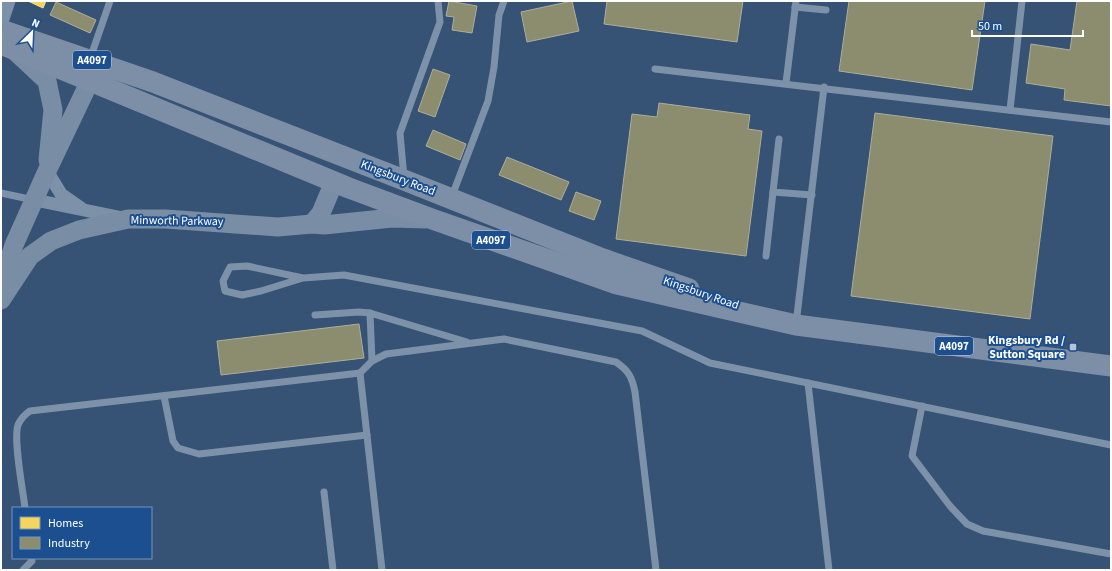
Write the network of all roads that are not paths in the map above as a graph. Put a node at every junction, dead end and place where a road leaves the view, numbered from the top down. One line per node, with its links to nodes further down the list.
1 (9, 1): 8 (street)
2 (110, 1): 11 (lane)
3 (438, 1): 21 (lane)
4 (504, 1): 27 (lane)
5 (1022, 1): 17 (lane)
6 (796, 4): 7 (lane); 14 (lane)
7 (826, 10)
8 (1, 25)
9 (1, 30): 11 (main road, Kingsbury Road / A4097)
10 (7, 47): 13 (main road, Kingsbury Road / A4097); 20 (street)
11 (94, 61): 13 (street); 16 (main road, Kingsbury Road / A4097)
12 (655, 68): 14 (lane)
13 (89, 81): 20 (street); 22 (main road, Kingsbury Road / A4097)
14 (786, 83): 15 (lane)
15 (824, 87): 17 (lane); 26 (lane)
16 (182, 94): 21 (main road, Kingsbury Road / A4097); 22 (main road)
17 (1010, 110): 18 (lane)
18 (1111, 122)
19 (779, 139): 23 (lane)
20 (47, 171): 28 (street); 29 (street)
21 (404, 180): 25 (main road); 27 (main road, Kingsbury Road / A4097); 35 (main road)
22 (334, 182): 25 (main road, Kingsbury Road / A4097); 32 (street)
23 (773, 192): 26 (lane); 33 (lane)
24 (1, 193): 28 (lane)
25 (366, 195): 31 (main road, Kingsbury Road / A4097)
26 (812, 195): 40 (lane)
27 (451, 198): 40 (main road, Kingsbury Road / A4097)
28 (35, 200): 29 (street); 36 (street)
29 (84, 210): 30 (street)
30 (128, 219): 32 (street, Minworth Parkway); 37 (street, Minworth Parkway)
31 (432, 219): 32 (street, Minworth Parkway); 35 (main road, Kingsbury Road / A4097)
32 (312, 224)
33 (766, 256)
34 (303, 278): 34 (lane); 45 (lane)
35 (617, 284): 40 (main road, Kingsbury Road / A4097)
36 (1, 286)
37 (1, 300)
38 (370, 313): 39 (lane); 41 (lane); 42 (lane)
39 (315, 315)
40 (796, 325): 43 (main road, Kingsbury Road / A4097)
41 (470, 343): 42 (lane); 58 (lane)
42 (372, 360): 44 (lane)
43 (1111, 366)
44 (360, 373): 46 (lane); 48 (lane)
45 (808, 383): 47 (lane); 59 (lane)
46 (164, 396): 48 (lane); 51 (lane)
47 (922, 406): 49 (lane); 52 (lane)
48 (367, 435): 57 (lane)
49 (1111, 445)
50 (324, 492): 56 (lane)
51 (25, 507)
52 (1111, 554)
53 (32, 559): 54 (lane); 55 (lane)
54 (23, 570)
55 (33, 570)
56 (333, 570)
57 (382, 570)
58 (656, 570)
59 (829, 570)

